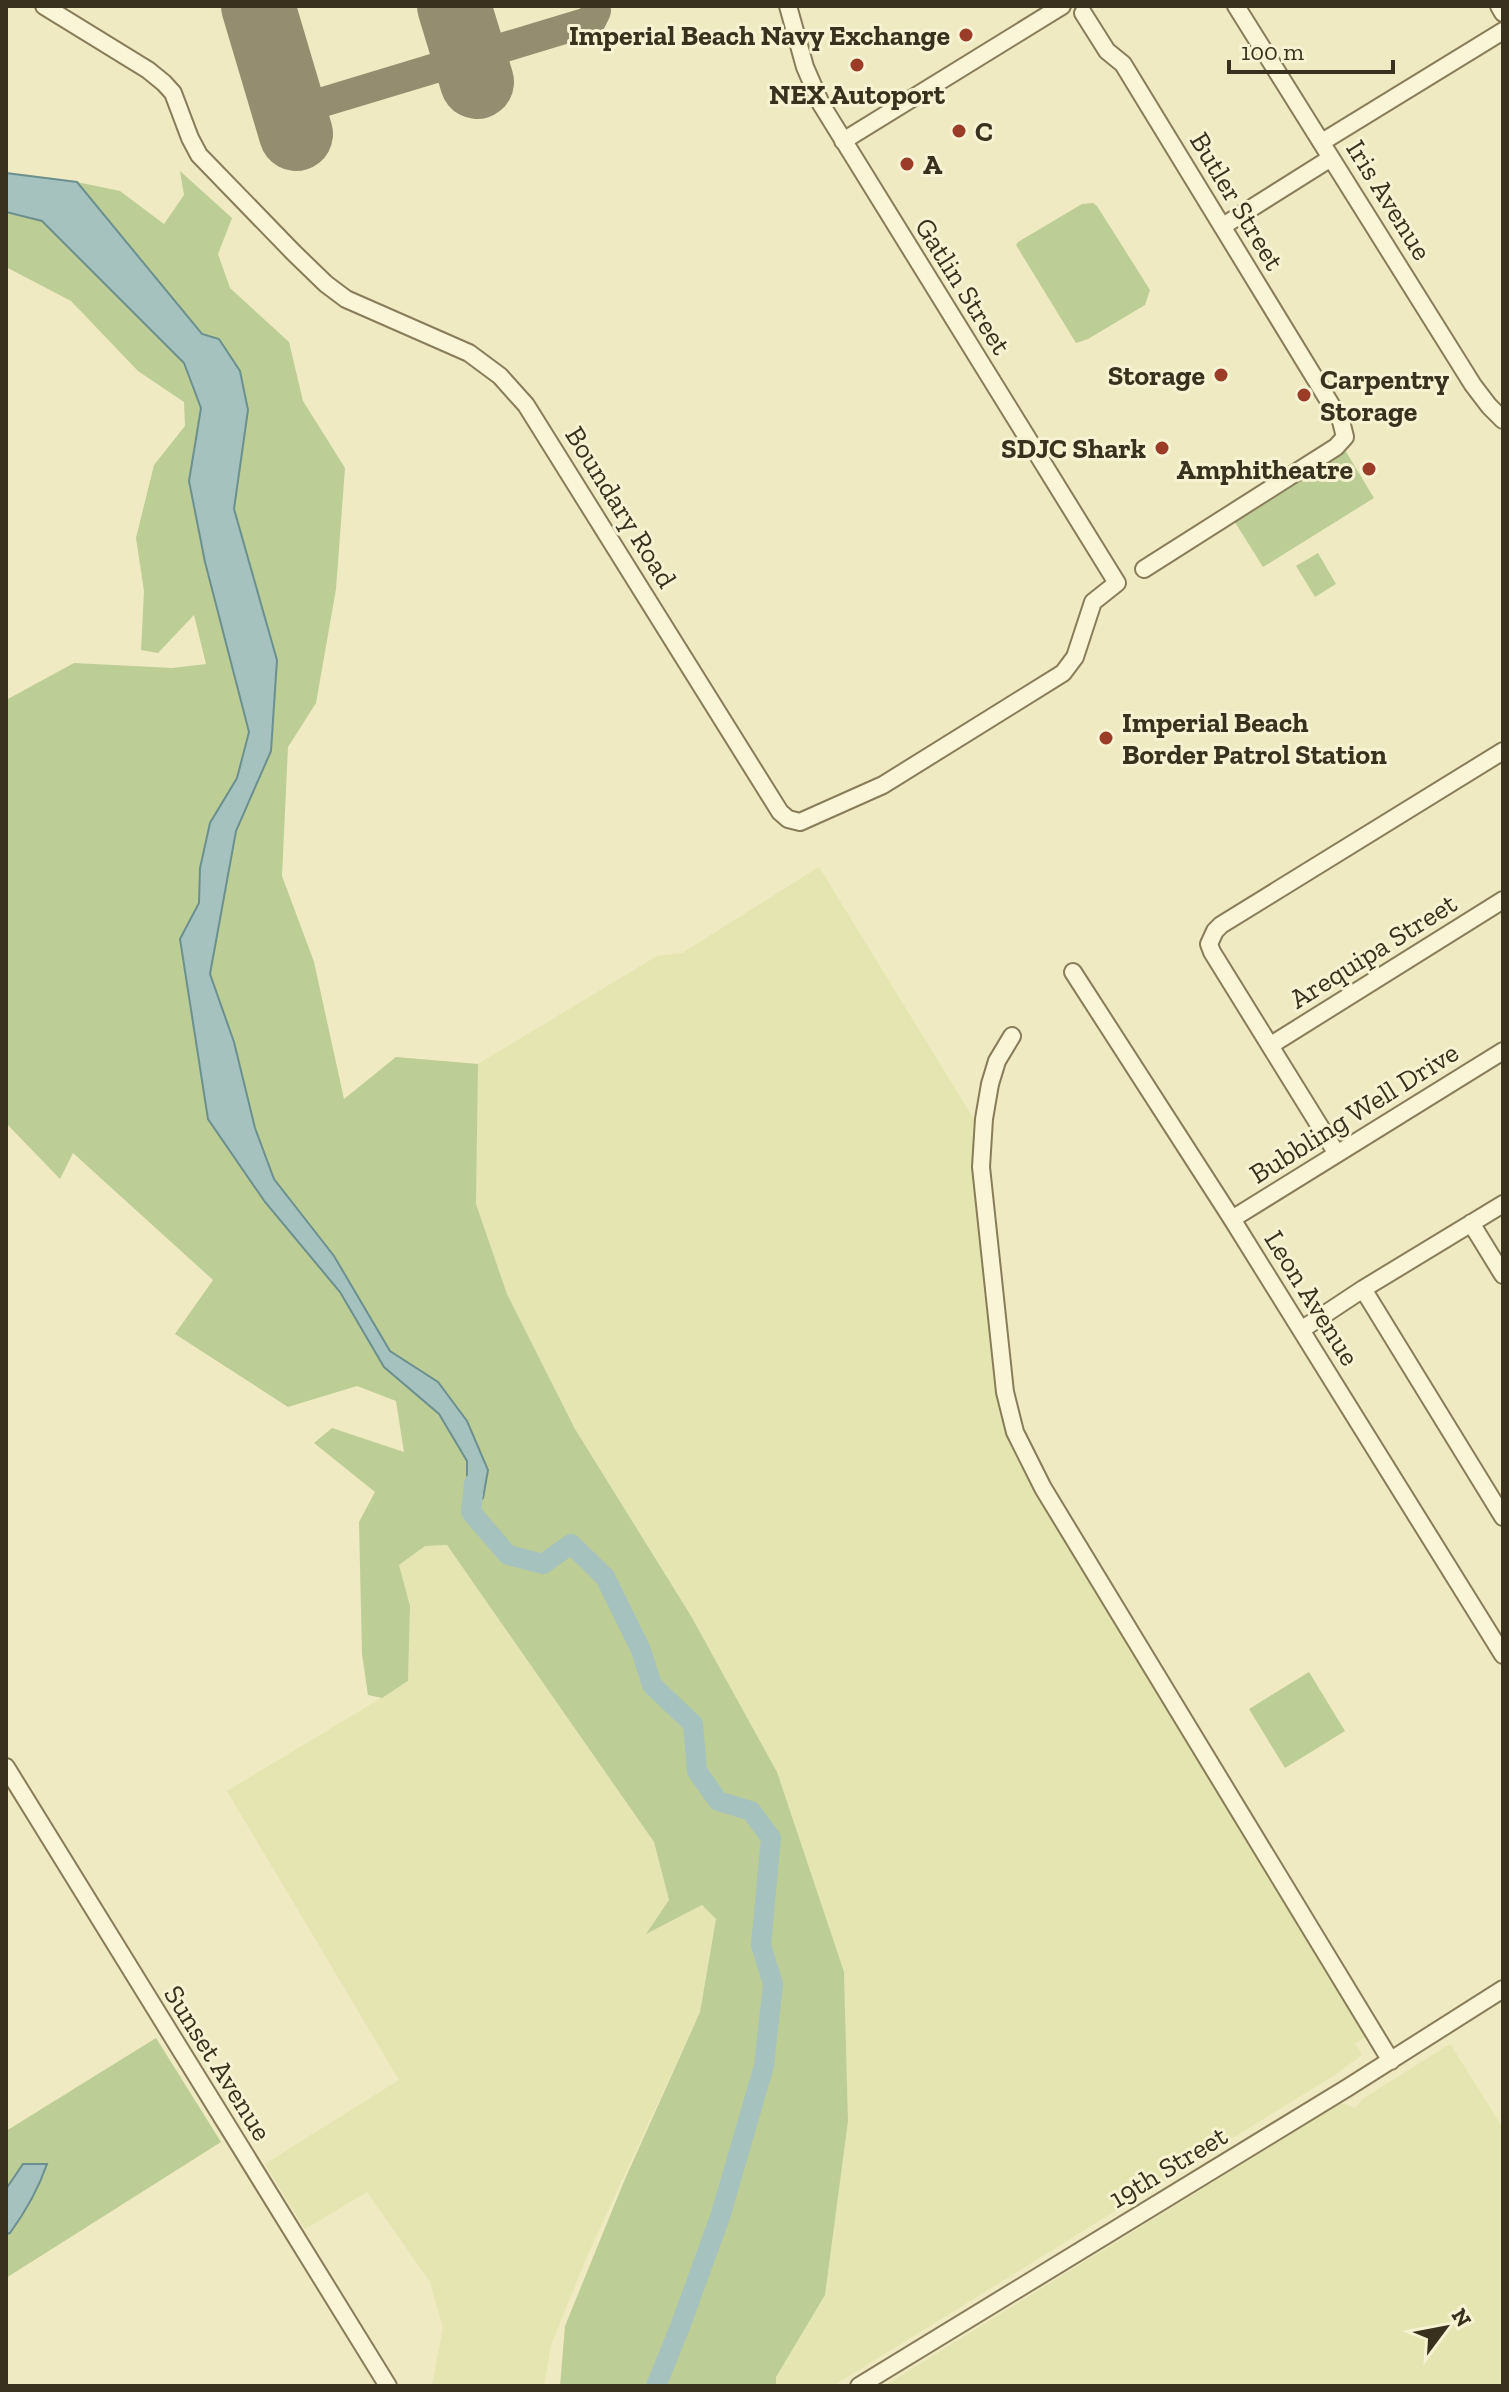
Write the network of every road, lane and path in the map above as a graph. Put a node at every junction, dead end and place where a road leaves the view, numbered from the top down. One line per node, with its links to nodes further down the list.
1 (44, 6): 15 (street, Boundary Road)
2 (788, 6): 9 (street, Gatlin Street)
3 (1062, 6): 9 (street)
4 (1236, 6): 10 (street, Iris Avenue)
5 (1499, 6): 7 (street)
6 (1083, 13): 12 (street, Butler Street)
7 (1503, 13)
8 (1503, 31): 10 (street)
9 (843, 141): 15 (street, Gatlin Street)
10 (1322, 142): 11 (street, Iris Avenue)
11 (1331, 158): 12 (street); 13 (street, Iris Avenue)
12 (1223, 226): 14 (street, Butler Street)
13 (1503, 419)
14 (1144, 569)
15 (1117, 583)
16 (1503, 751): 20 (street)
17 (1503, 900): 20 (street, Arequipa Street)
18 (1073, 972): 24 (street, Leon Avenue)
19 (1012, 1036): 33 (street)
20 (1271, 1045): 22 (street)
21 (1503, 1051): 22 (street, Bubbling Well Drive)
22 (1337, 1154): 24 (street, Bubbling Well Drive)
23 (1503, 1204): 25 (street)
24 (1232, 1219): 28 (street, Leon Avenue)
25 (1471, 1223): 26 (street); 27 (street)
26 (1503, 1275)
27 (1363, 1289): 28 (street); 29 (street)
28 (1301, 1330): 30 (street, Leon Avenue)
29 (1503, 1517)
30 (1503, 1655)
31 (6, 1767): 34 (street, Sunset Avenue)
32 (1503, 1989): 33 (street, 19th Street)
33 (1391, 2061): 35 (street, 19th Street)
34 (388, 2386)
35 (859, 2386)

